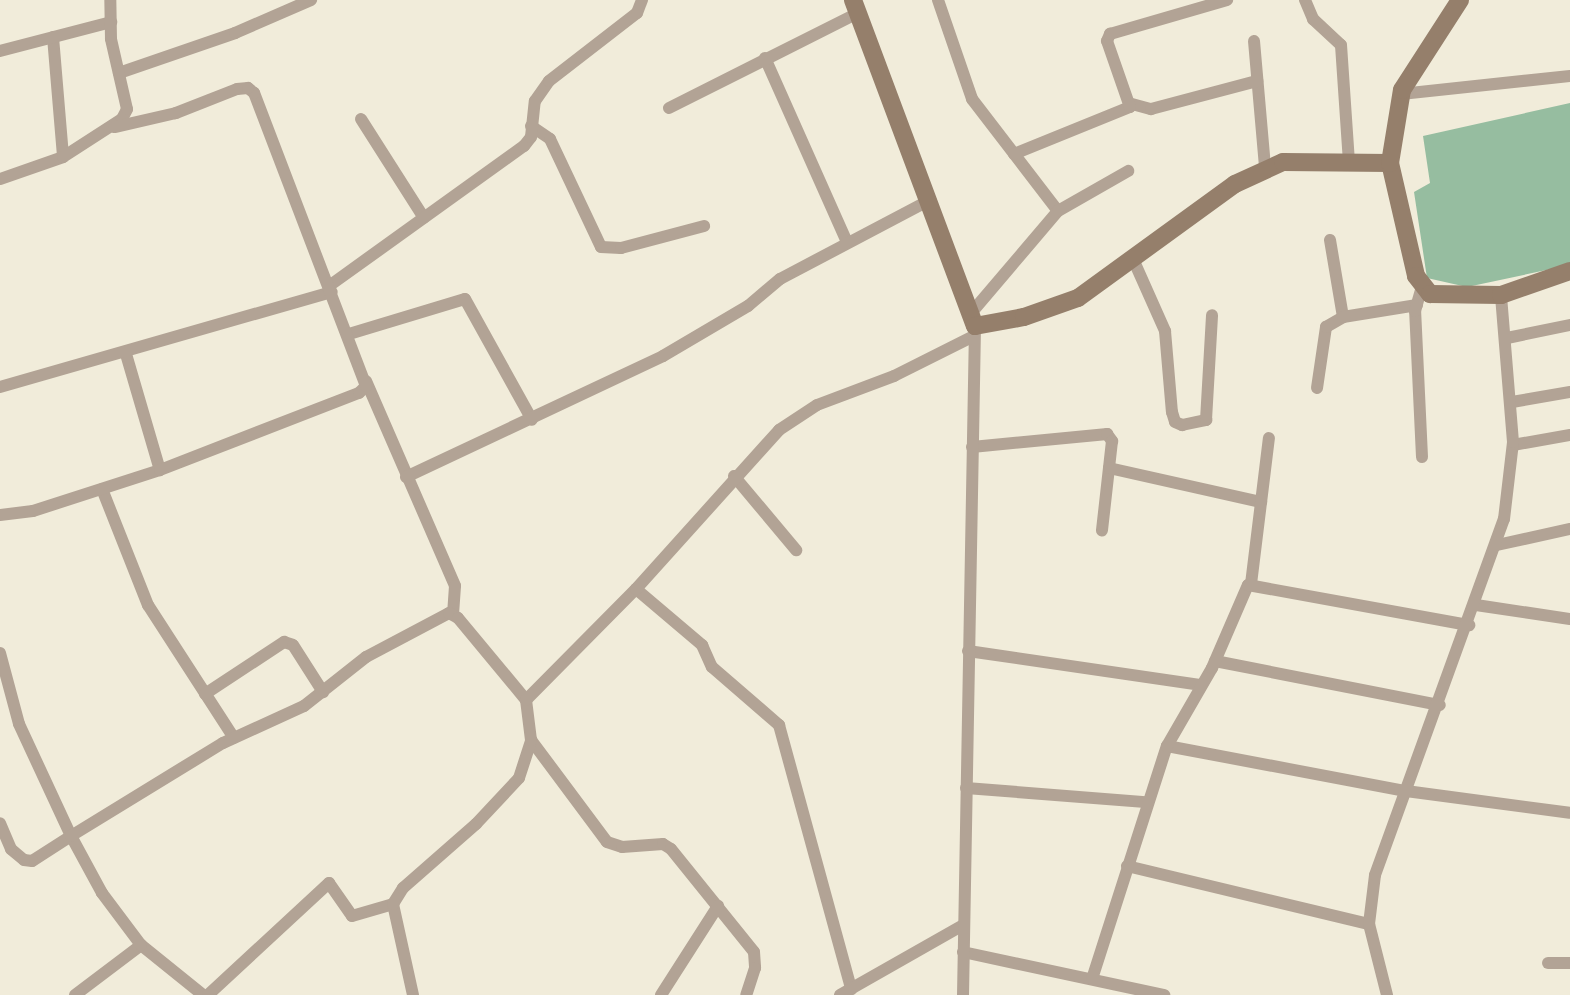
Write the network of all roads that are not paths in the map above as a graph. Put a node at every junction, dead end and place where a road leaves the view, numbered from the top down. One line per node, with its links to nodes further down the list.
1 (110, 0): 9 (street)
2 (311, 0): 14 (street)
3 (642, 0): 21 (street)
4 (939, 0): 23 (street)
5 (1227, 0): 18 (street)
6 (1305, 0): 25 (street)
7 (1460, 0): 17 (street)
8 (855, 7): 13 (street); 30 (street)
9 (111, 22): 10 (street); 14 (street)
10 (52, 37): 12 (street); 24 (street)
11 (1254, 41): 16 (street)
12 (0, 51)
13 (765, 58): 19 (street); 35 (street)
14 (120, 73): 22 (street)
15 (1570, 76): 17 (street)
16 (1258, 80): 18 (street); 27 (street)
17 (1401, 94): 26 (street)
18 (1132, 104): 23 (street)
19 (669, 108)
20 (361, 119): 32 (street)
21 (531, 126): 32 (street); 33 (street)
22 (115, 127): 24 (street); 39 (street)
23 (1014, 154): 31 (street)
24 (64, 157): 29 (street)
25 (1349, 161): 26 (street); 27 (street)
26 (1390, 163): 38 (street)
27 (1265, 167): 36 (street)
28 (1128, 171): 31 (street)
29 (0, 179)
30 (930, 200): 35 (street); 44 (street)
31 (1058, 211): 44 (street)
32 (424, 218): 39 (street)
33 (704, 226)
34 (1330, 240): 43 (street)
35 (847, 242): 54 (street)
36 (1133, 259): 42 (street); 44 (street)
37 (1570, 271): 40 (street)
38 (1422, 288): 40 (street); 41 (street)
39 (330, 289): 46 (street); 48 (street)
40 (1501, 295): 47 (street)
41 (1417, 305): 43 (street); 59 (street)
42 (1212, 315)
43 (1343, 317): 51 (street)
44 (974, 324): 58 (street); 62 (street)
45 (1570, 325): 47 (street)
46 (349, 334): 49 (street); 54 (street)
47 (1507, 338): 53 (street)
48 (126, 354): 50 (street); 61 (street)
49 (366, 381): 61 (street); 63 (street)
50 (0, 387)
51 (1317, 388)
52 (1570, 392): 53 (street)
53 (1512, 402): 57 (street)
54 (532, 419): 63 (street)
55 (1570, 435): 57 (street)
56 (1269, 438): 65 (street)
57 (1513, 444): 69 (street)
58 (972, 447): 60 (street); 77 (street)
59 (1422, 457)
60 (1109, 468): 65 (street); 68 (street)
61 (160, 470): 64 (street)
62 (734, 476): 70 (street); 72 (street)
63 (406, 477): 74 (street)
64 (102, 489): 66 (street); 82 (street)
65 (1261, 502): 71 (street)
66 (0, 514)
67 (1570, 529): 69 (street)
68 (1102, 530)
69 (1497, 545): 73 (street)
70 (796, 550)
71 (1251, 584): 76 (street); 79 (street)
72 (636, 589): 83 (street); 104 (street)
73 (1476, 605): 75 (street); 76 (street)
74 (453, 614): 81 (street); 83 (street)
75 (1570, 619)
76 (1469, 625): 84 (street)
77 (968, 651): 80 (street); 88 (street)
78 (0, 653): 93 (street)
79 (1215, 661): 80 (street); 84 (street)
80 (1202, 685): 87 (street)
81 (323, 692): 82 (street); 85 (street)
82 (205, 694): 85 (street)
83 (526, 700): 86 (street)
84 (1440, 705): 89 (street)
85 (234, 738): 93 (street)
86 (531, 740): 95 (street); 96 (street)
87 (1167, 746): 89 (street); 90 (street)
88 (966, 788): 90 (street); 98 (street)
89 (1406, 791): 91 (street); 97 (street)
90 (1145, 802): 94 (street)
91 (1570, 813)
92 (0, 823): 93 (street)
93 (71, 836): 99 (street)
94 (1127, 866): 97 (street); 103 (street)
95 (393, 904): 108 (street); 109 (street)
96 (718, 906): 110 (street); 111 (street)
97 (1369, 924): 114 (street)
98 (963, 925): 100 (street); 104 (street)
99 (141, 945): 106 (street); 107 (street)
100 (963, 952): 103 (street); 112 (street)
101 (1570, 962): 102 (street)
102 (1548, 963)
103 (1091, 979): 105 (street)
104 (845, 992)
105 (1142, 993): 113 (street)
106 (75, 995)
107 (203, 995)
108 (208, 995)
109 (413, 995)
110 (662, 995)
111 (746, 995)
112 (963, 995)
113 (1164, 995)
114 (1387, 995)

